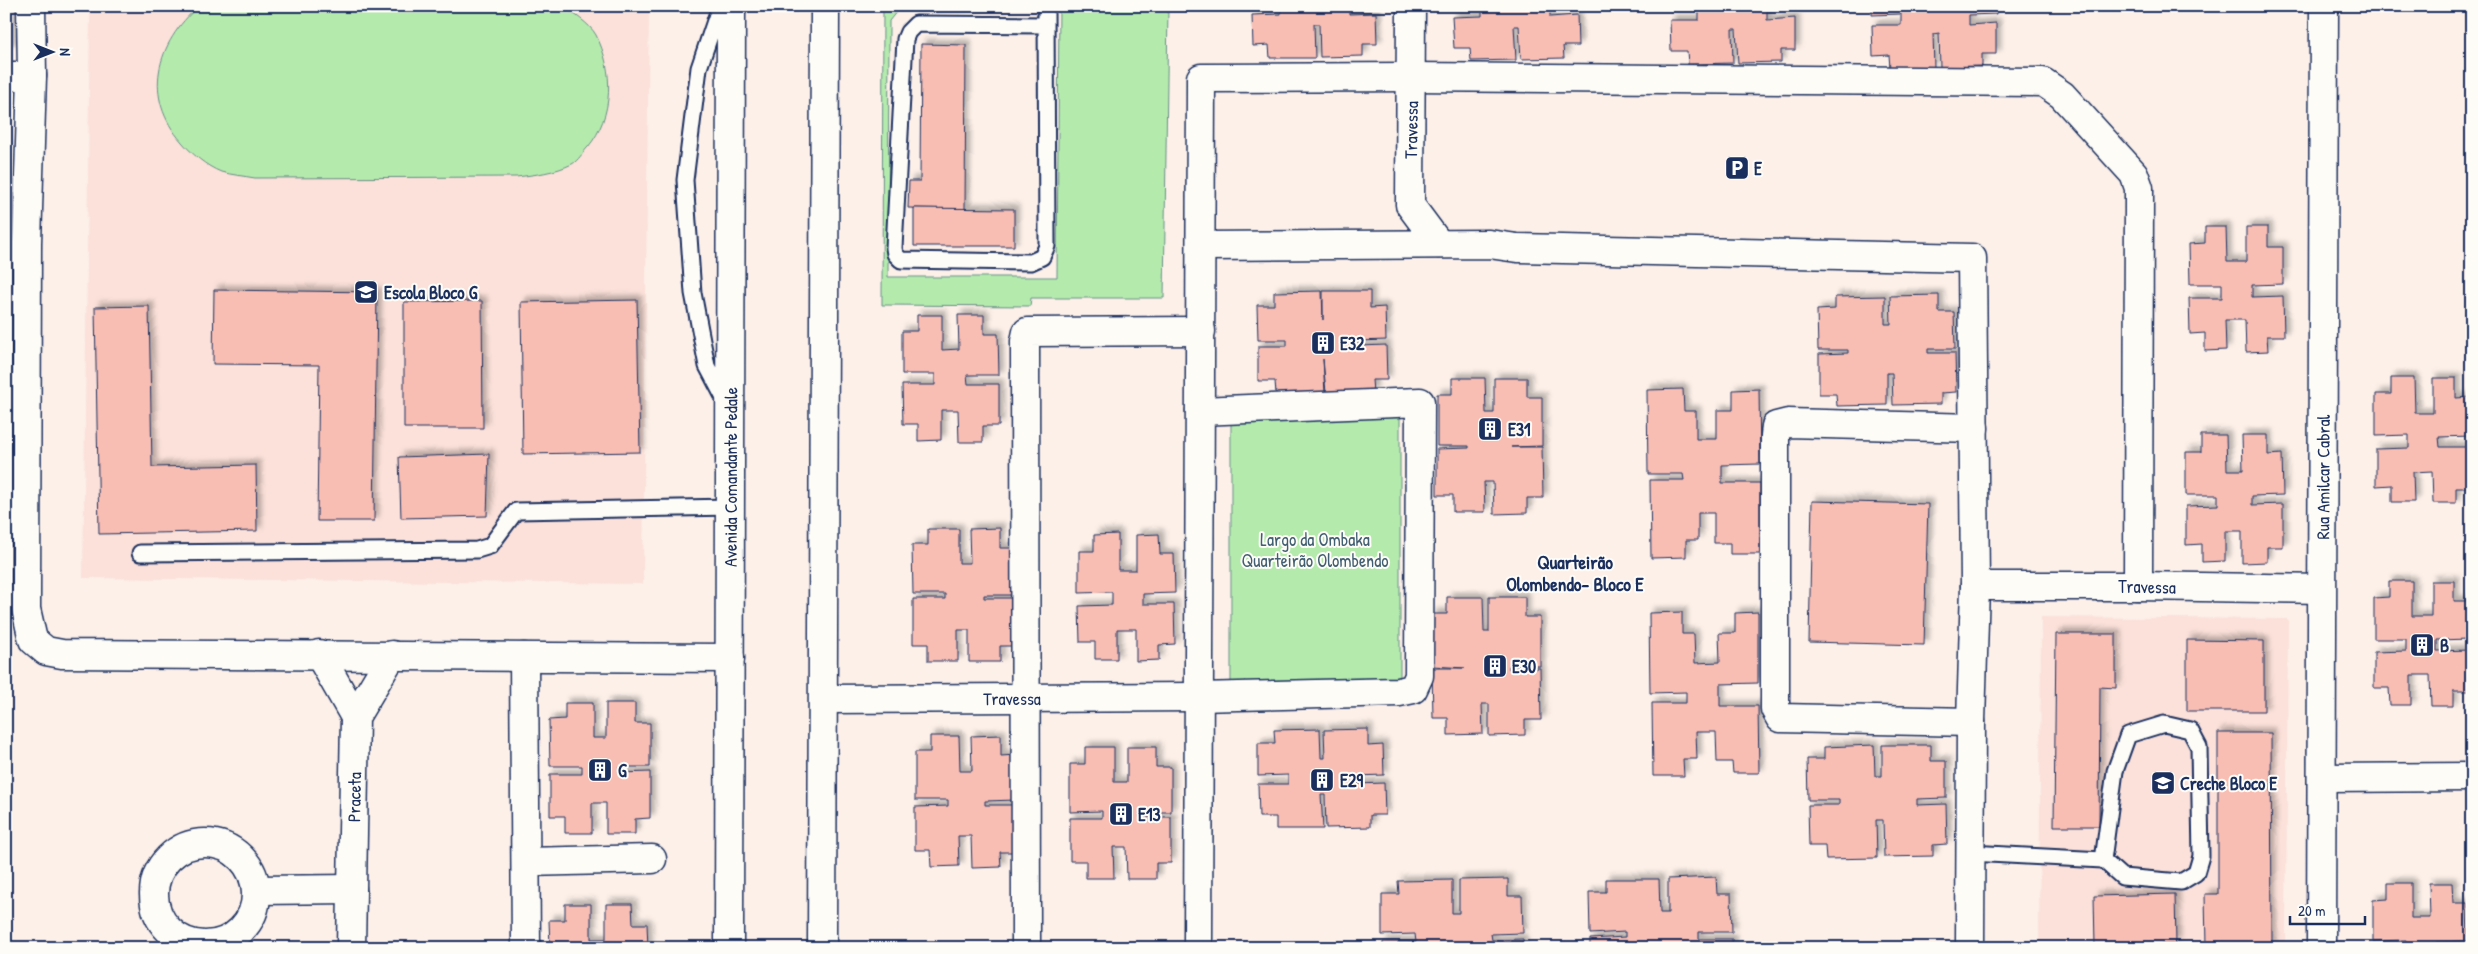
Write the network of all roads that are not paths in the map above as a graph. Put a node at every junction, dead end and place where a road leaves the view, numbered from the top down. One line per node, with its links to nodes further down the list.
1 (31, 6): 9 (street)
2 (720, 6): 17 (lane)
3 (731, 6): 17 (street, Avenida Comandante Pedale)
4 (825, 6): 31 (street)
5 (1046, 6): 8 (lane)
6 (1411, 6): 10 (street, Travessa)
7 (2324, 6): 24 (street, Rua Amilcar Cabral)
8 (1046, 25): 8 (lane)
9 (19, 76): 12 (street)
10 (1411, 77): 11 (street, Travessa); 15 (street); 23 (street)
11 (1410, 205): 13 (street); 14 (street)
12 (17, 243): 25 (street)
13 (1385, 244): 14 (street); 15 (street)
14 (1439, 244): 19 (street)
15 (1201, 246): 16 (street)
16 (1201, 331): 18 (street); 29 (street)
17 (729, 408): 20 (street, Avenida Comandante Pedale)
18 (1200, 411): 30 (street); 30 (street, Travessa)
19 (1974, 428): 22 (street); 33 (street)
20 (732, 507): 21 (lane); 28 (street, Avenida Comandante Pedale)
21 (140, 553)
22 (1975, 586): 23 (street, Travessa); 33 (street)
23 (2138, 586): 24 (street, Travessa)
24 (2321, 589): 35 (street, Rua Amilcar Cabral)
25 (320, 654): 26 (street); 32 (street)
26 (392, 655): 27 (street); 32 (street, Praceta)
27 (524, 657): 28 (street); 39 (street)
28 (730, 658): 45 (street, Avenida Comandante Pedale)
29 (1025, 697): 30 (street, Travessa); 31 (street, Travessa); 47 (street)
30 (1199, 697): 48 (street)
31 (824, 699): 46 (street)
32 (355, 717): 40 (street, Praceta)
33 (1971, 722): 36 (street)
34 (2472, 777): 35 (street)
35 (2323, 778): 50 (street, Rua Amilcar Cabral)
36 (1970, 853): 38 (lane); 49 (street)
37 (652, 859): 39 (street)
38 (2103, 860): 38 (lane)
39 (526, 862): 44 (street)
40 (352, 889): 41 (street); 43 (street, Praceta)
41 (257, 890): 42 (street); 42 (street)
42 (186, 945)
43 (351, 948)
44 (526, 948)
45 (730, 948)
46 (822, 948)
47 (1026, 948)
48 (1198, 948)
49 (1970, 948)
50 (2321, 948)

